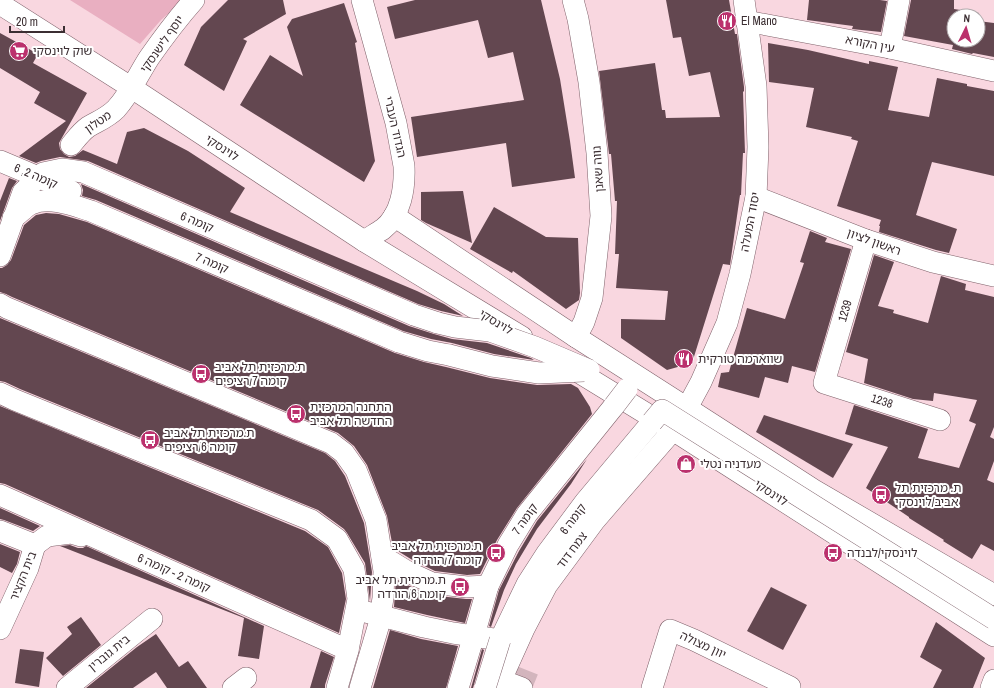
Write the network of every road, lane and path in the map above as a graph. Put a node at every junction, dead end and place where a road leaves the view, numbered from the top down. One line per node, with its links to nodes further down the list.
1 (194, 0): 10 (street, יוסף לישנסקי)
2 (362, 0): 16 (street, הגדוד העברי)
3 (573, 0): 22 (street, נווה שאנן)
4 (744, 0): 7 (street, יסוד המעלה)
5 (898, 0): 8 (street)
6 (0, 4): 10 (street, לוינסקי)
7 (746, 21): 8 (street, עין הקורא); 15 (street, יסוד המעלה)
8 (890, 48): 9 (street, עין הקורא)
9 (994, 71)
10 (132, 88): 11 (street, מטלון); 18 (street, לוינסקי)
11 (75, 140)
12 (0, 161): 13 (street, קומה 2, 6)
13 (30, 172): 14 (street, קומה 2, 6); 19 (street)
14 (71, 191)
15 (756, 197): 17 (street, ראשון לציון); 27 (street, יסוד המעלה)
16 (394, 216): 18 (street, הגדוד העברי); 22 (street)
17 (866, 240): 20 (street, ראשון לציון); 24 (street, 1239)
18 (364, 241): 30 (street, לוינסקי)
19 (0, 254): 23 (street, קומה 7, bridge); 23 (street, קומה 6, bridge)
20 (994, 276)
21 (0, 304): 34 (street)
22 (576, 337): 27 (street)
23 (589, 370): 25 (street, קומה 6)
24 (824, 382): 29 (street, 1238)
25 (627, 389): 28 (street, קומה 6); 36 (street, קומה 7, bridge)
26 (0, 393): 38 (street)
27 (687, 408): 30 (street, יסוד המעלה); 37 (street)
28 (662, 410): 40 (street, קומה 6, bridge); 43 (street, קומה 6, bridge)
29 (940, 420)
30 (673, 430): 42 (street, לוינסקי); 46 (street, צמח דוד)
31 (0, 495): 44 (street, קומה 2 - קומה 6)
32 (0, 531): 33 (street)
33 (35, 545): 35 (street); 41 (street, בית הקציר)
34 (382, 556): 36 (street); 49 (street)
35 (165, 558)
36 (488, 586): 50 (street, קומה 7)
37 (994, 595)
38 (356, 609): 43 (street); 44 (street)
39 (152, 619): 47 (street, בית גוברין)
40 (994, 619)
41 (0, 629)
42 (994, 636)
43 (500, 640): 46 (street, קומה 6, bridge)
44 (348, 650): 48 (street)
45 (994, 680): 54 (street)
46 (494, 685): 51 (street)
47 (67, 688)
48 (337, 688)
49 (360, 688)
50 (458, 688)
51 (522, 688)
52 (652, 688): 53 (street, יוון מצולה)
53 (790, 688)
54 (992, 688)

